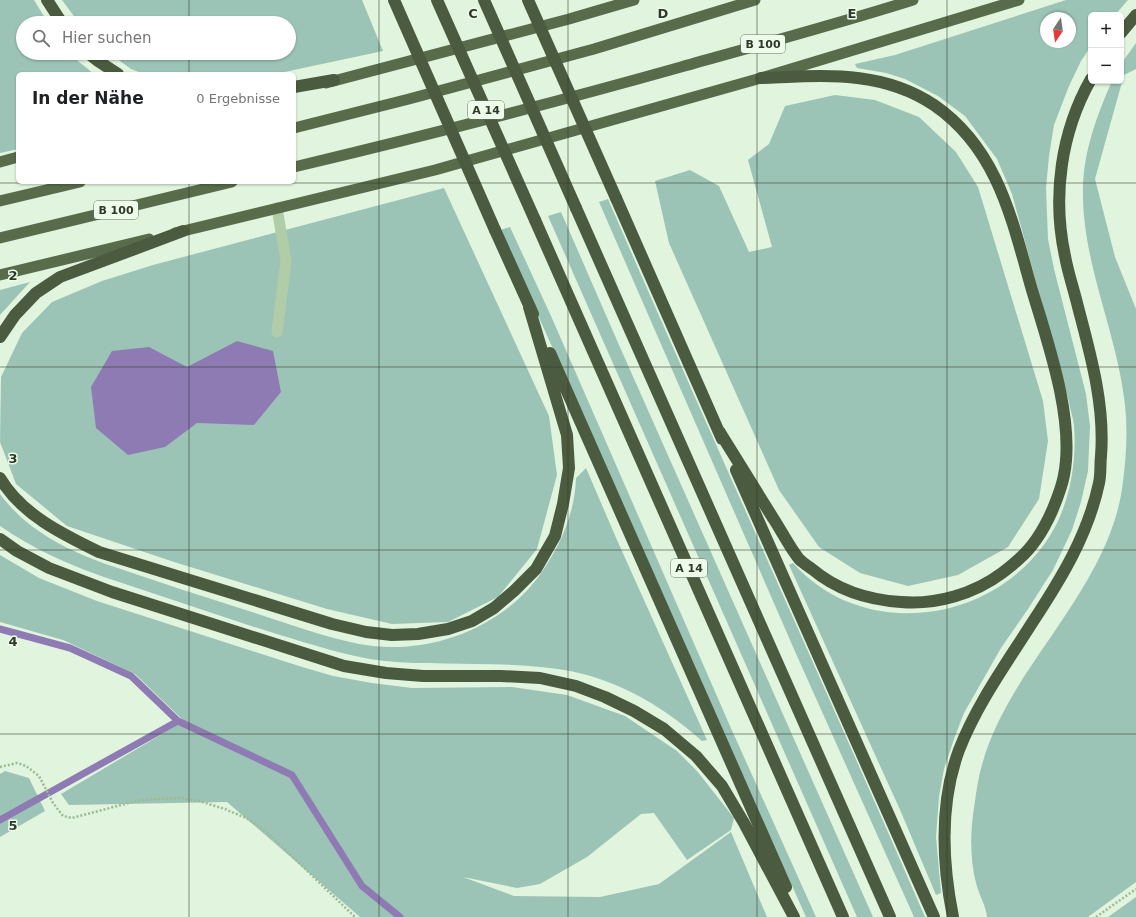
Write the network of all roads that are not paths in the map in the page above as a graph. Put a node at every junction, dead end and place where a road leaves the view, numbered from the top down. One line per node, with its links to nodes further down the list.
1 (47, 0): 10 (highway)
2 (394, 0): 31 (highway, bridge)
3 (438, 0): 39 (highway, A 14, bridge)
4 (484, 0): 40 (highway, bridge)
5 (528, 0): 34 (highway, bridge)
6 (634, 0): 16 (highway)
7 (756, 0): 20 (highway)
8 (914, 0): 23 (highway, B 100)
9 (1019, 0): 15 (highway)
10 (57, 16)
11 (1136, 16): 12 (highway)
12 (1124, 30)
13 (97, 60): 14 (highway)
14 (115, 72)
15 (761, 78): 27 (highway); 34 (highway)
16 (334, 80): 18 (highway); 19 (highway)
17 (1088, 84): 42 (highway)
18 (296, 86)
19 (296, 90)
20 (296, 127)
21 (16, 158): 22 (highway)
22 (0, 162)
23 (296, 167)
24 (72, 184): 26 (highway)
25 (224, 184): 29 (highway, B 100)
26 (0, 201)
27 (277, 208): 28 (highway); 32 (lane)
28 (184, 231): 30 (highway); 33 (highway)
29 (0, 238)
30 (0, 275)
31 (529, 307): 35 (highway); 38 (highway)
32 (277, 332)
33 (0, 337)
34 (719, 431): 41 (highway)
35 (0, 478)
36 (0, 539): 37 (highway)
37 (794, 917)
38 (799, 917)
39 (843, 917)
40 (890, 917)
41 (934, 917)
42 (953, 917)

